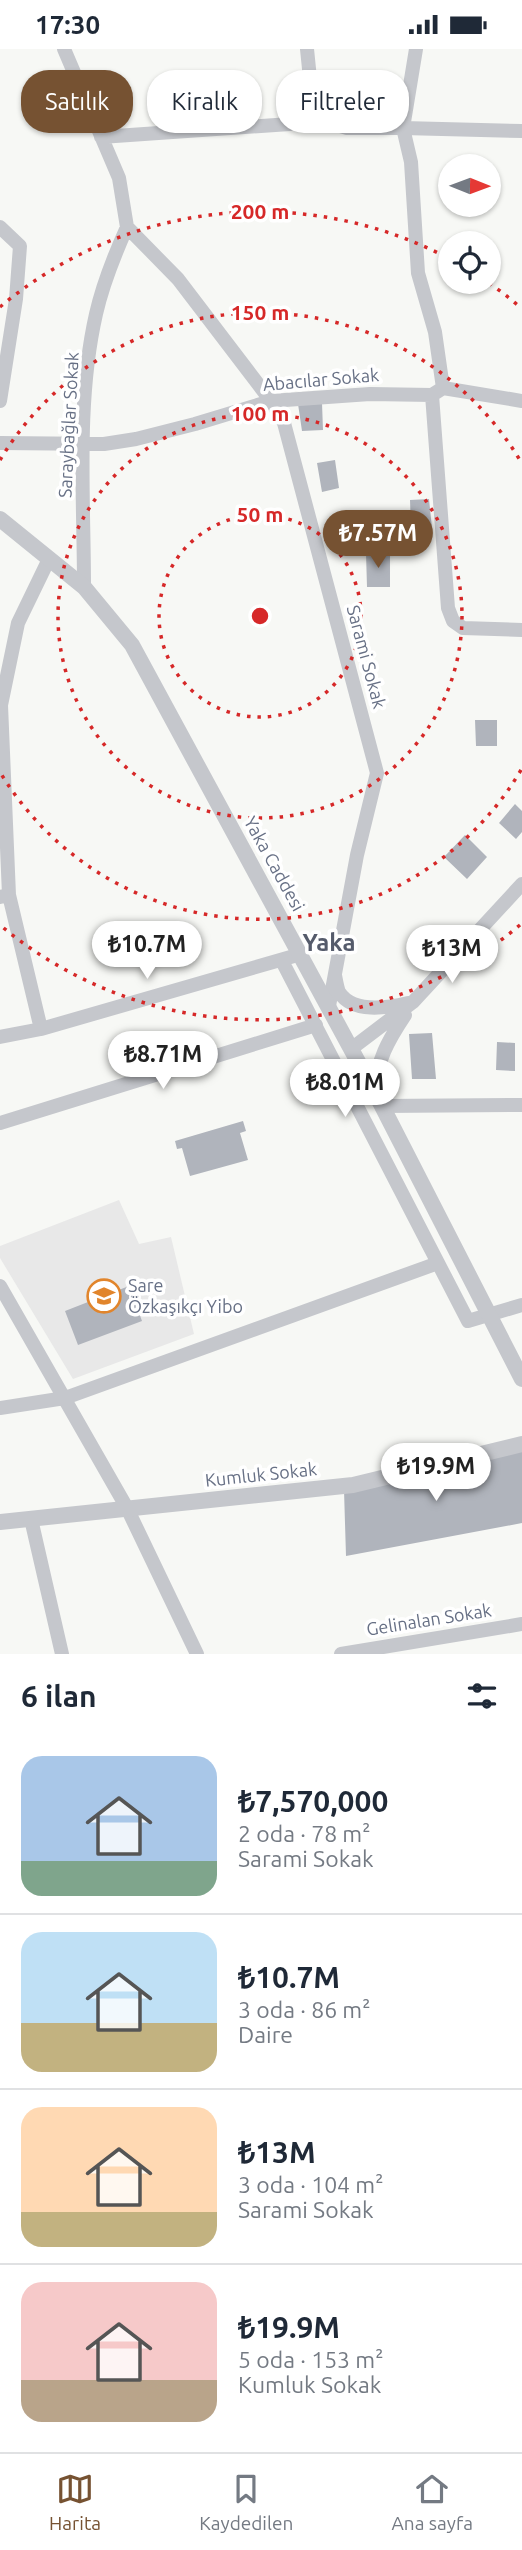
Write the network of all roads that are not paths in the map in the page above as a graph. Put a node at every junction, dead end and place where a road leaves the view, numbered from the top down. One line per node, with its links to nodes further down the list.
1 (64, 49): 10 (street)
2 (307, 49): 4 (street)
3 (416, 49): 5 (street)
4 (309, 70)
5 (409, 92)
6 (276, 125): 10 (street)
7 (409, 128): 8 (street)
8 (522, 131)
9 (404, 133): 13 (street)
10 (101, 137): 12 (street)
11 (0, 227): 14 (street)
12 (127, 227): 15 (street, Sarami Sokak); 18 (street, Saraybağlar Sokak)
13 (438, 391): 15 (street, Abacılar Sokak); 16 (street, Abacılar Sokak); 22 (street)
14 (0, 401)
15 (271, 401): 18 (street, Abacılar Sokak); 27 (street, Sarami Sokak)
16 (522, 401)
17 (0, 443): 18 (street, Abacılar Sokak)
18 (84, 443): 21 (street, Saraybağlar Sokak)
19 (0, 519): 20 (street, Yaka Caddesi)
20 (49, 559): 21 (street, Yaka Caddesi); 24 (street)
21 (84, 587): 25 (street, Yaka Caddesi)
22 (522, 630)
23 (522, 884): 28 (street)
24 (4, 896): 31 (street)
25 (302, 954): 26 (street); 29 (street, Yaka Caddesi)
26 (282, 961): 30 (street); 31 (street)
27 (334, 971): 28 (street); 29 (street, Sarami Sokak)
28 (413, 1002): 33 (street); 34 (street)
29 (329, 1006): 33 (street, Yaka Caddesi)
30 (316, 1025): 36 (street); 37 (street)
31 (41, 1029): 32 (street)
32 (0, 1037)
33 (351, 1049): 34 (street, Yaka Caddesi)
34 (378, 1099): 35 (street); 40 (street, Yaka Caddesi)
35 (522, 1105)
36 (0, 1123)
37 (438, 1263): 40 (street); 42 (street)
38 (0, 1286): 42 (street)
39 (522, 1305): 40 (street)
40 (489, 1315): 41 (street, Yaka Caddesi)
41 (522, 1379)
42 (65, 1398): 43 (street); 45 (street)
43 (0, 1408)
44 (522, 1444): 45 (street, Kumluk Sokak)
45 (127, 1508): 46 (street, Kumluk Sokak); 50 (street)
46 (31, 1519): 47 (street, Kumluk Sokak); 49 (street)
47 (0, 1522)
48 (522, 1624): 51 (street, Gelinalan Sokak)
49 (62, 1654)
50 (197, 1654)
51 (341, 1654)

